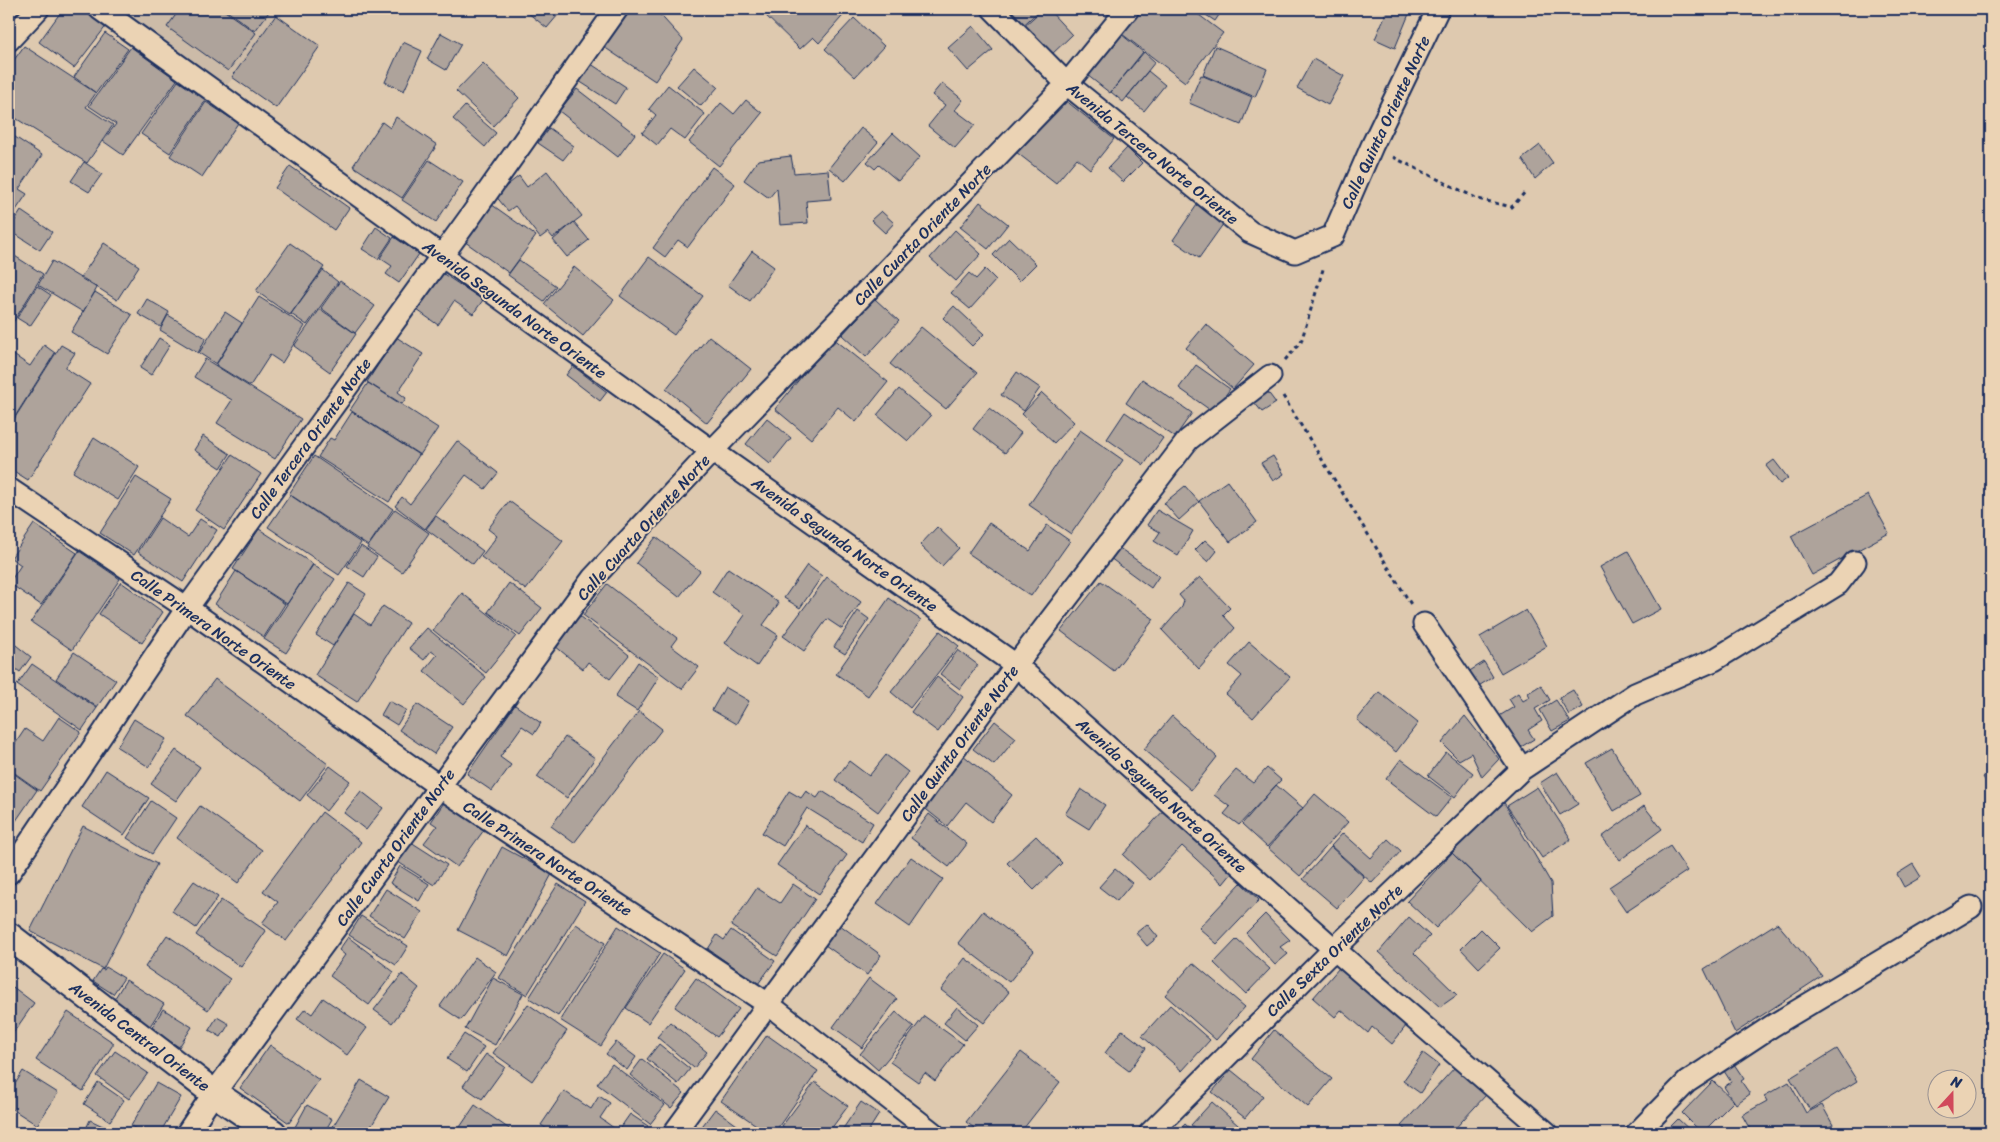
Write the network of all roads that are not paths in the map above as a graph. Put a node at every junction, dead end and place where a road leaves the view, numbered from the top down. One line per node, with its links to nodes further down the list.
1 (38, 9): 7 (street)
2 (100, 9): 10 (street, Avenida Segunda Norte Oriente)
3 (617, 9): 10 (street, Calle Tercera Oriente Norte)
4 (992, 9): 8 (street, Avenida Tercera Norte Oriente)
5 (1128, 9): 8 (street, Calle Cuarta Oriente Norte)
6 (1438, 9): 9 (street, Calle Quinta Oriente Norte)
7 (9, 40)
8 (1067, 84): 9 (street, Avenida Tercera Norte Oriente); 12 (street, Calle Cuarta Oriente Norte)
9 (1332, 236)
10 (442, 255): 12 (street, Avenida Segunda Norte Oriente); 15 (street, Calle Tercera Oriente Norte)
11 (1270, 376): 17 (street, Calle Quinta Oriente Norte)
12 (712, 451): 17 (street, Avenida Segunda Norte Oriente); 19 (street, Calle Cuarta Oriente Norte)
13 (9, 489): 15 (street, Calle Primera Norte Oriente)
14 (1855, 562): 18 (street, Calle Sexta Oriente Norte)
15 (187, 608): 19 (street, Calle Primera Norte Oriente); 20 (street, Calle Tercera Oriente Norte)
16 (1424, 624): 18 (street)
17 (1016, 665): 23 (street, Avenida Segunda Norte Oriente); 24 (street, Calle Quinta Oriente Norte)
18 (1522, 770): 23 (street, Calle Sexta Oriente Norte)
19 (440, 787): 24 (street, Calle Primera Norte Oriente); 25 (street, Calle Cuarta Oriente Norte)
20 (9, 873)
21 (1971, 907): 32 (street)
22 (9, 936): 25 (street, Avenida Central Oriente)
23 (1334, 949): 30 (street, Calle Sexta Oriente Norte); 31 (street, Avenida Segunda Norte Oriente)
24 (768, 1004): 28 (street, Calle Quinta Oriente Norte); 29 (street, Calle Primera Norte Oriente)
25 (214, 1093): 26 (street, Calle Cuarta Oriente Norte); 27 (street, Avenida Central Oriente)
26 (187, 1133)
27 (273, 1133)
28 (674, 1133)
29 (933, 1133)
30 (1150, 1133)
31 (1547, 1133)
32 (1637, 1133)

